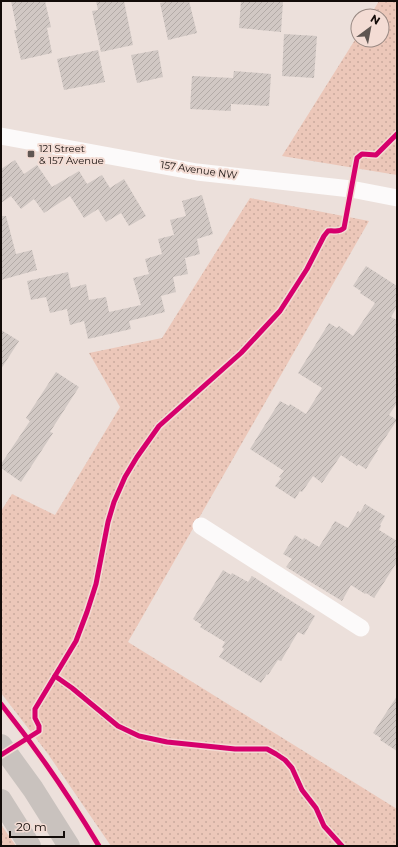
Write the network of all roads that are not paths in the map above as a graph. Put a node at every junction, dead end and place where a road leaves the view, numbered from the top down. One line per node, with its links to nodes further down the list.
1 (1, 136): 2 (street, 157 Avenue NW)
2 (397, 198)
3 (201, 526): 4 (street)
4 (361, 628)
5 (1, 745): 8 (main road)
6 (1, 800): 7 (main road)
7 (30, 846)
8 (69, 846)

